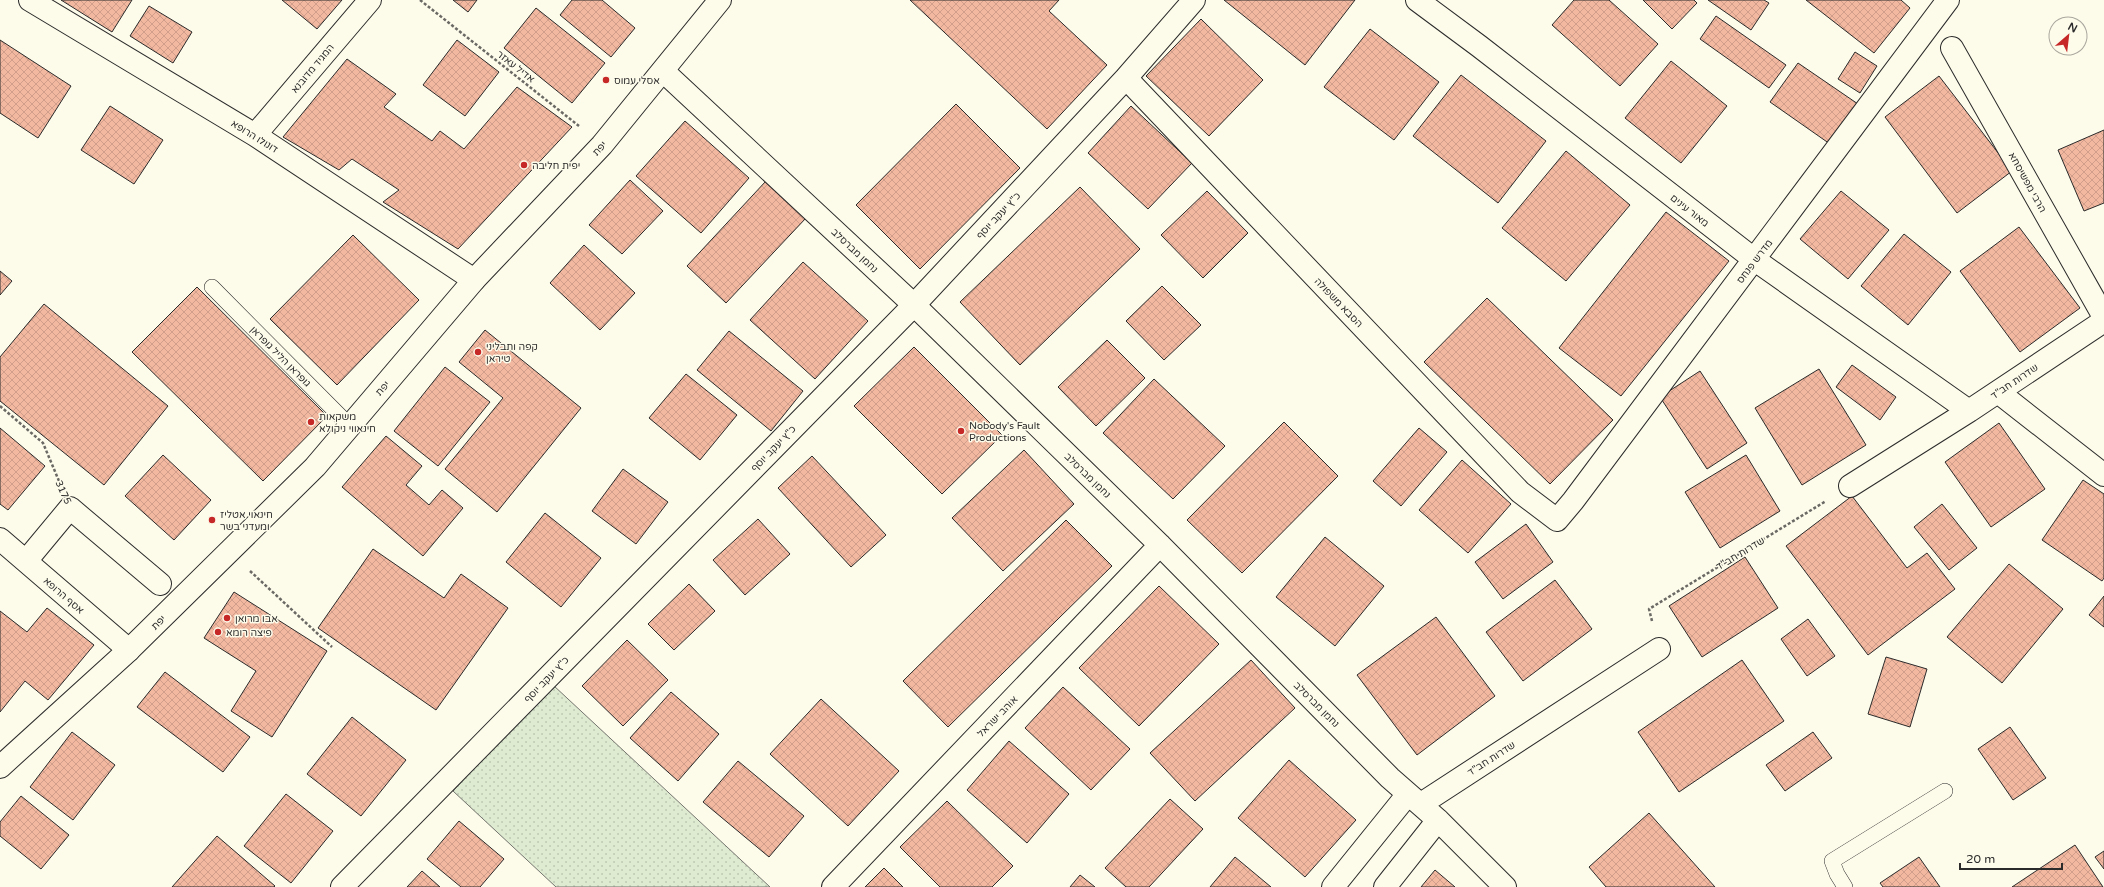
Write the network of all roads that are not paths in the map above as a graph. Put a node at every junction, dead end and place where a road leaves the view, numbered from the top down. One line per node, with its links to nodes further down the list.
1 (30, 0): 10 (street, דונולו הרופא)
2 (370, 0): 10 (street, המגיד מדובנא)
3 (720, 0): 8 (street, יפת)
4 (1194, 0): 9 (street, כ"ץ יעקב יוסף)
5 (1417, 0): 11 (street, מאור עינים)
6 (1948, 0): 11 (street, מדרש פנחס)
7 (1952, 48): 15 (street, הרבי מפשיסחא)
8 (663, 71): 12 (street, יפת); 14 (street, נחמן מברסלב)
9 (1126, 78): 14 (street, כ"ץ יעקב יוסף); 22 (street, הסבא משפולה)
10 (255, 135): 12 (street, דונולו הרופא)
11 (1755, 260): 18 (street, מאור עינים); 22 (street, מדרש פנחס)
12 (474, 280): 19 (street, יפת)
13 (212, 287): 19 (lane, גופראן הליל גופראן)
14 (914, 305): 24 (street, נחמן מברסלב); 33 (street, כ"ץ יעקב יוסף)
15 (2104, 317)
16 (2104, 321): 17 (street, שדרות חב"ד)
17 (1998, 392): 18 (street, שדרות חב"ד); 20 (street)
18 (1969, 412): 21 (street, שדרות חב"ד)
19 (349, 425): 28 (street, יפת)
20 (2104, 475)
21 (1850, 486)
22 (1557, 520)
23 (0, 539): 25 (street, אסף הרופא)
24 (1160, 545): 31 (street, נחמן מברסלב); 34 (street, אוהב ישראל)
25 (26, 561): 26 (street, 3175); 28 (street, אסף הרופא)
26 (160, 584)
27 (1659, 649): 31 (street, שדרות חב"ד)
28 (129, 650): 29 (street, יפת)
29 (0, 767)
30 (1945, 791): 38 (lane)
31 (1414, 799): 32 (street, נחמן מברסלב); 35 (street, שדרות חב"ד)
32 (1438, 820): 36 (street); 37 (street, נחמן מברסלב)
33 (342, 887)
34 (834, 887)
35 (1333, 887)
36 (1384, 887)
37 (1505, 887)
38 (1846, 887)

